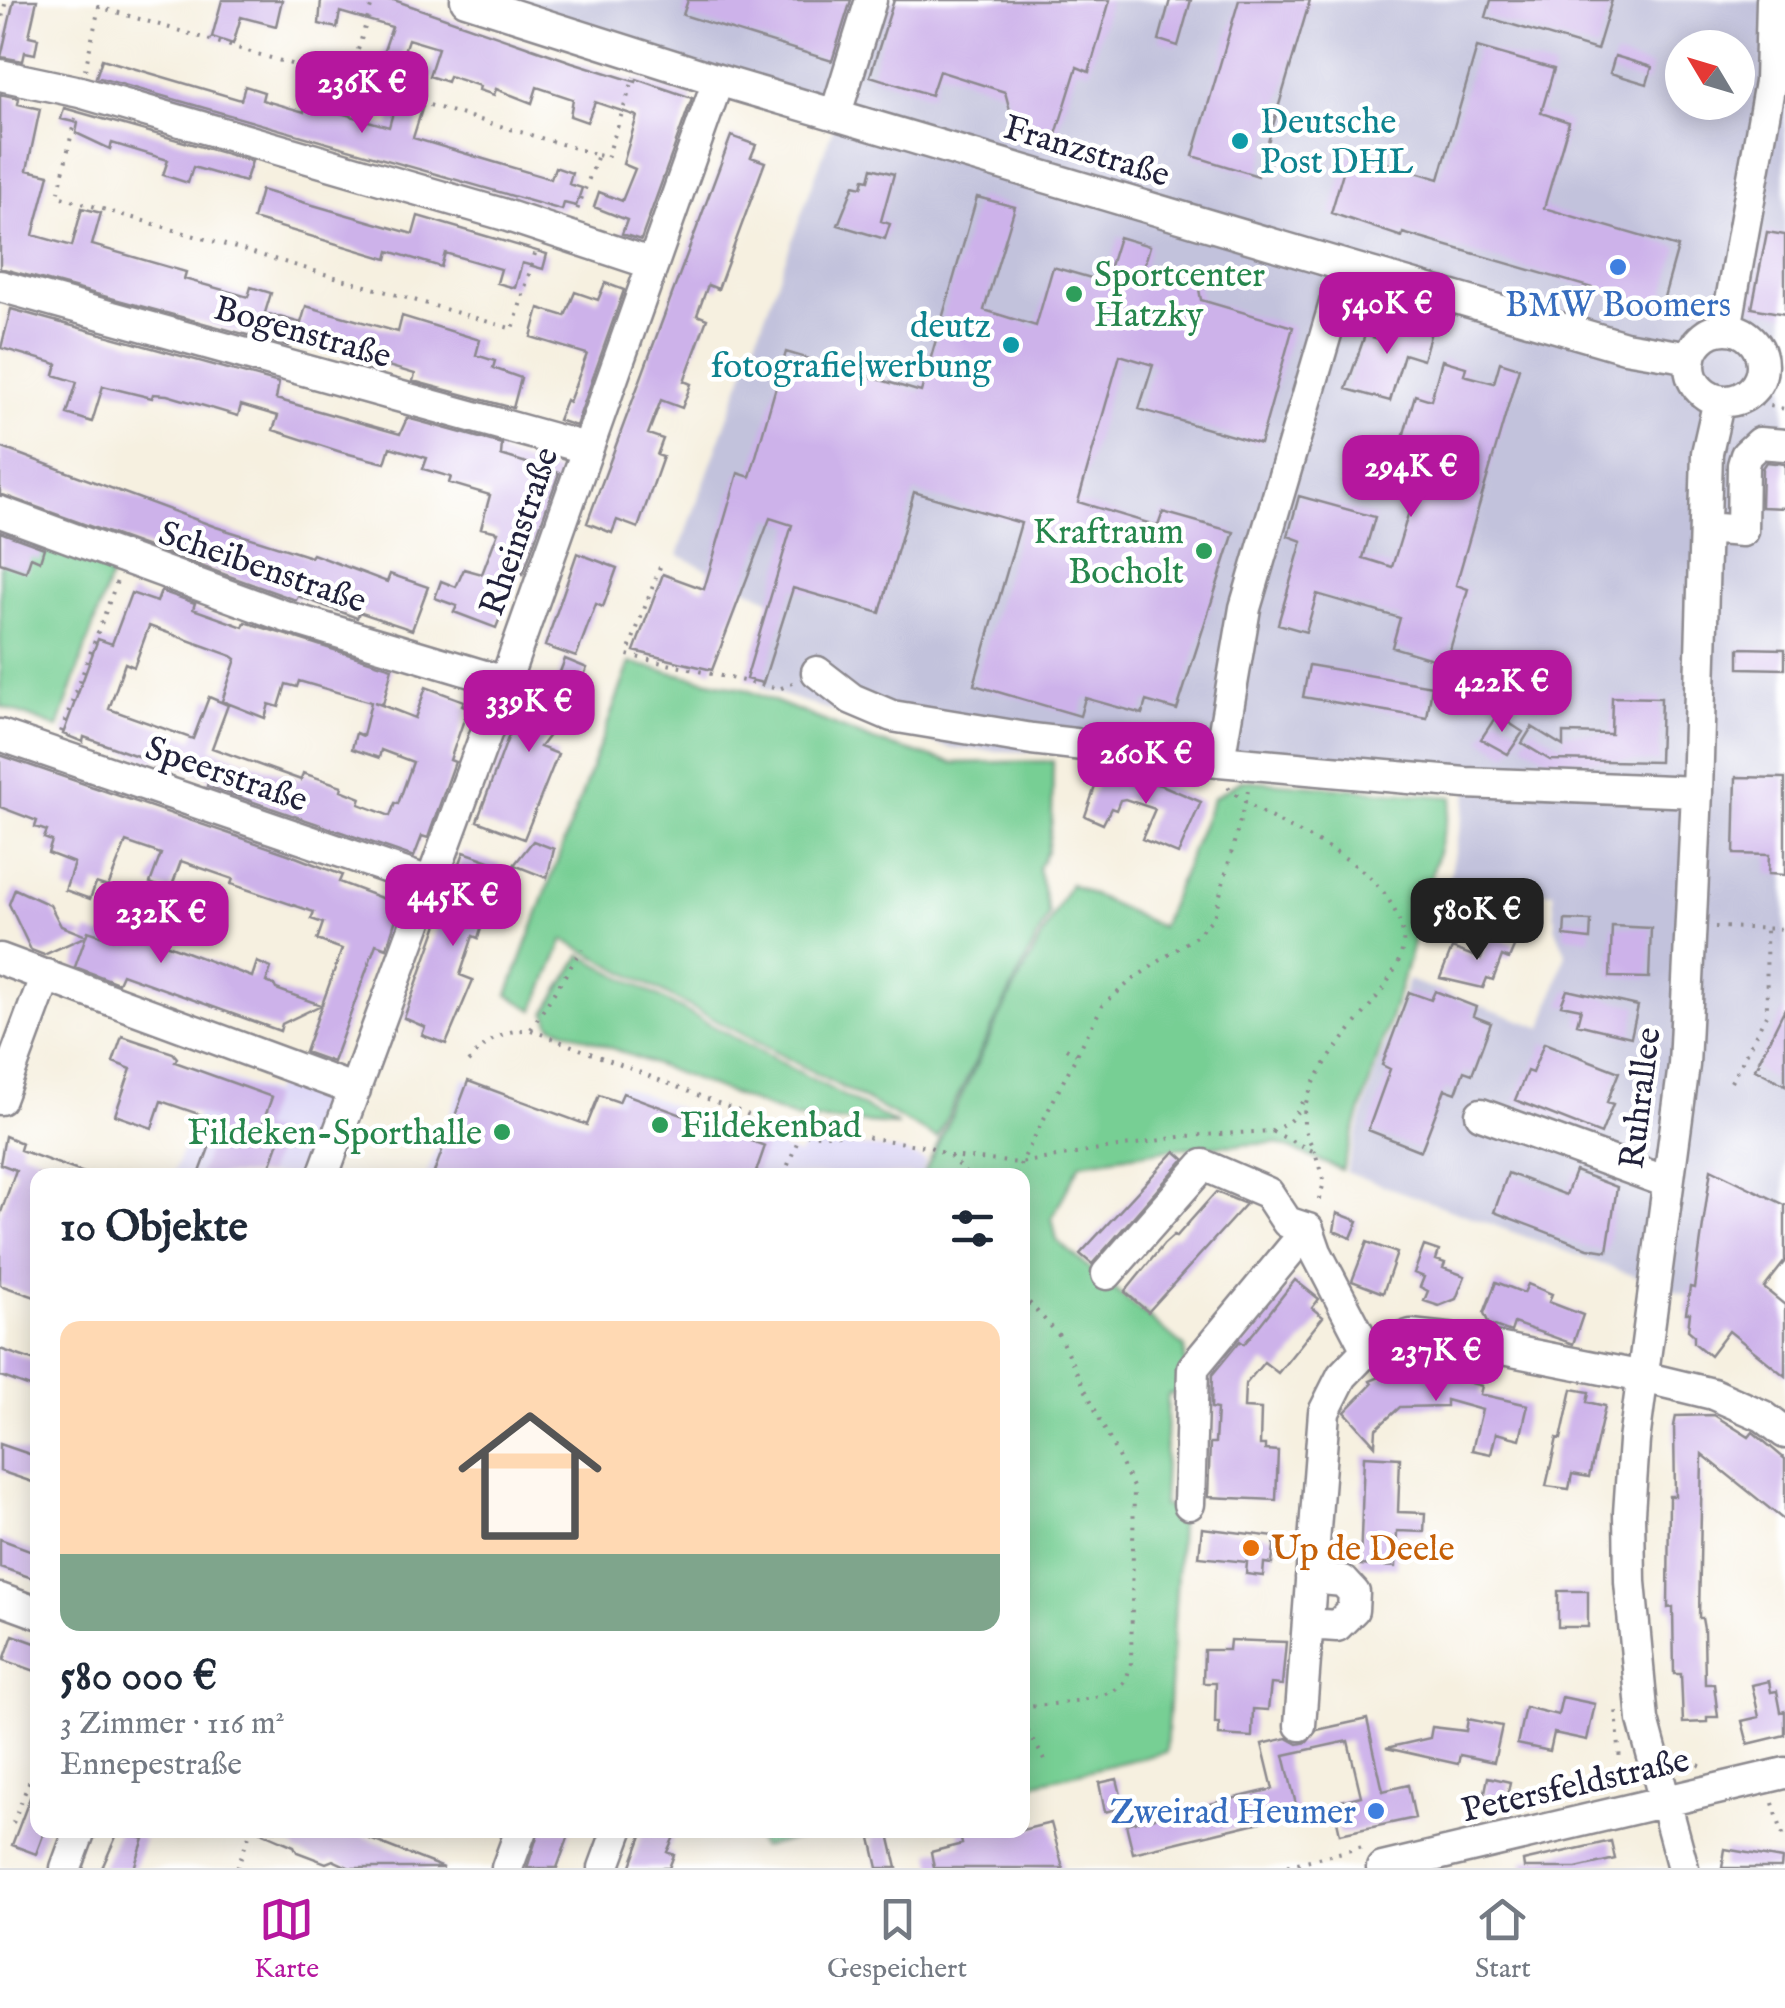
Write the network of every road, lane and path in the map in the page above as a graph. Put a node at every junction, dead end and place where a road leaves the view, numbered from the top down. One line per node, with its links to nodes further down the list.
1 (6, 0): 6 (path)
2 (373, 0): 9 (path)
3 (466, 0): 7 (street, Franzstraße)
4 (870, 0): 11 (street)
5 (1772, 0): 16 (street)
6 (0, 27)
7 (641, 56): 10 (street, Franzstraße); 12 (path)
8 (0, 75): 13 (street)
9 (350, 80)
10 (718, 80): 11 (street, Franzstraße); 13 (street, Rheinstraße)
11 (836, 114): 14 (street, Franzstraße)
12 (598, 155)
13 (653, 264): 22 (street, Rheinstraße)
14 (1346, 266): 18 (street, Franzstraße); 31 (street)
15 (0, 286): 22 (street, Bogenstraße)
16 (1728, 320): 17 (path); 18 (street); 18 (path); 19 (street)
17 (1762, 326)
18 (1683, 358): 20 (street); 20 (path)
19 (1773, 389): 20 (street); 20 (path)
20 (1717, 407): 24 (street, Ruhrallee)
21 (1785, 445): 24 (street)
22 (586, 448): 28 (street, Rheinstraße)
23 (0, 512): 25 (street, Scheibenstraße)
24 (1704, 528): 32 (street, Ruhrallee)
25 (125, 558): 28 (street, Scheibenstraße); 30 (path)
26 (660, 567): 27 (path)
27 (817, 672): 31 (street)
28 (506, 682): 33 (street, Rheinstraße)
29 (0, 735): 30 (street, Speerstraße)
30 (52, 753): 33 (street, Speerstraße)
31 (1219, 761): 32 (street)
32 (1697, 792): 58 (street, Ruhrallee)
33 (429, 882): 45 (street, Rheinstraße)
34 (1712, 927): 35 (path)
35 (1766, 929): 36 (path); 44 (path)
36 (1785, 929)
37 (582, 949): 40 (path)
38 (0, 959): 39 (street)
39 (46, 974): 45 (street); 47 (street)
40 (530, 1030): 43 (path); 50 (path)
41 (1066, 1048): 42 (path)
42 (1076, 1054): 46 (path); 53 (path)
43 (468, 1062)
44 (1731, 1082)
45 (355, 1090): 54 (street, Rheinstraße)
46 (1307, 1094): 49 (path); 51 (path)
47 (0, 1099)
48 (1481, 1114): 58 (street)
49 (1271, 1131): 51 (path); 53 (path)
50 (800, 1134): 52 (path); 55 (path)
51 (1315, 1152): 59 (path)
52 (950, 1156): 53 (path); 56 (path)
53 (1019, 1163): 57 (path)
54 (326, 1168)
55 (787, 1168)
56 (961, 1168)
57 (1017, 1168)
58 (1667, 1182): 63 (street, Ruhrallee)
59 (1308, 1229): 60 (street); 62 (street); 65 (street)
60 (1107, 1274)
61 (1030, 1304): 70 (path)
62 (1368, 1350): 63 (street); 66 (street)
63 (1643, 1377): 64 (street); 76 (street, Ruhrallee)
64 (1785, 1434)
65 (1189, 1504)
66 (1311, 1578): 69 (street); 69 (street)
67 (0, 1599): 68 (street)
68 (30, 1609)
69 (1308, 1624): 71 (street)
70 (1030, 1707)
71 (1300, 1725)
72 (1030, 1735): 73 (path)
73 (1048, 1765)
74 (30, 1780): 77 (path)
75 (1777, 1782): 76 (street, Petersfeldstraße); 82 (path)
76 (1664, 1802): 87 (street, Petersfeldstraße); 88 (street, Ruhrallee)
77 (13, 1824)
78 (77, 1838): 83 (street)
79 (248, 1838): 84 (path)
80 (518, 1838): 85 (street)
81 (615, 1838): 86 (street)
82 (1785, 1842)
83 (66, 1868)
84 (237, 1868)
85 (506, 1868)
86 (604, 1868)
87 (1382, 1868)
88 (1682, 1868)

